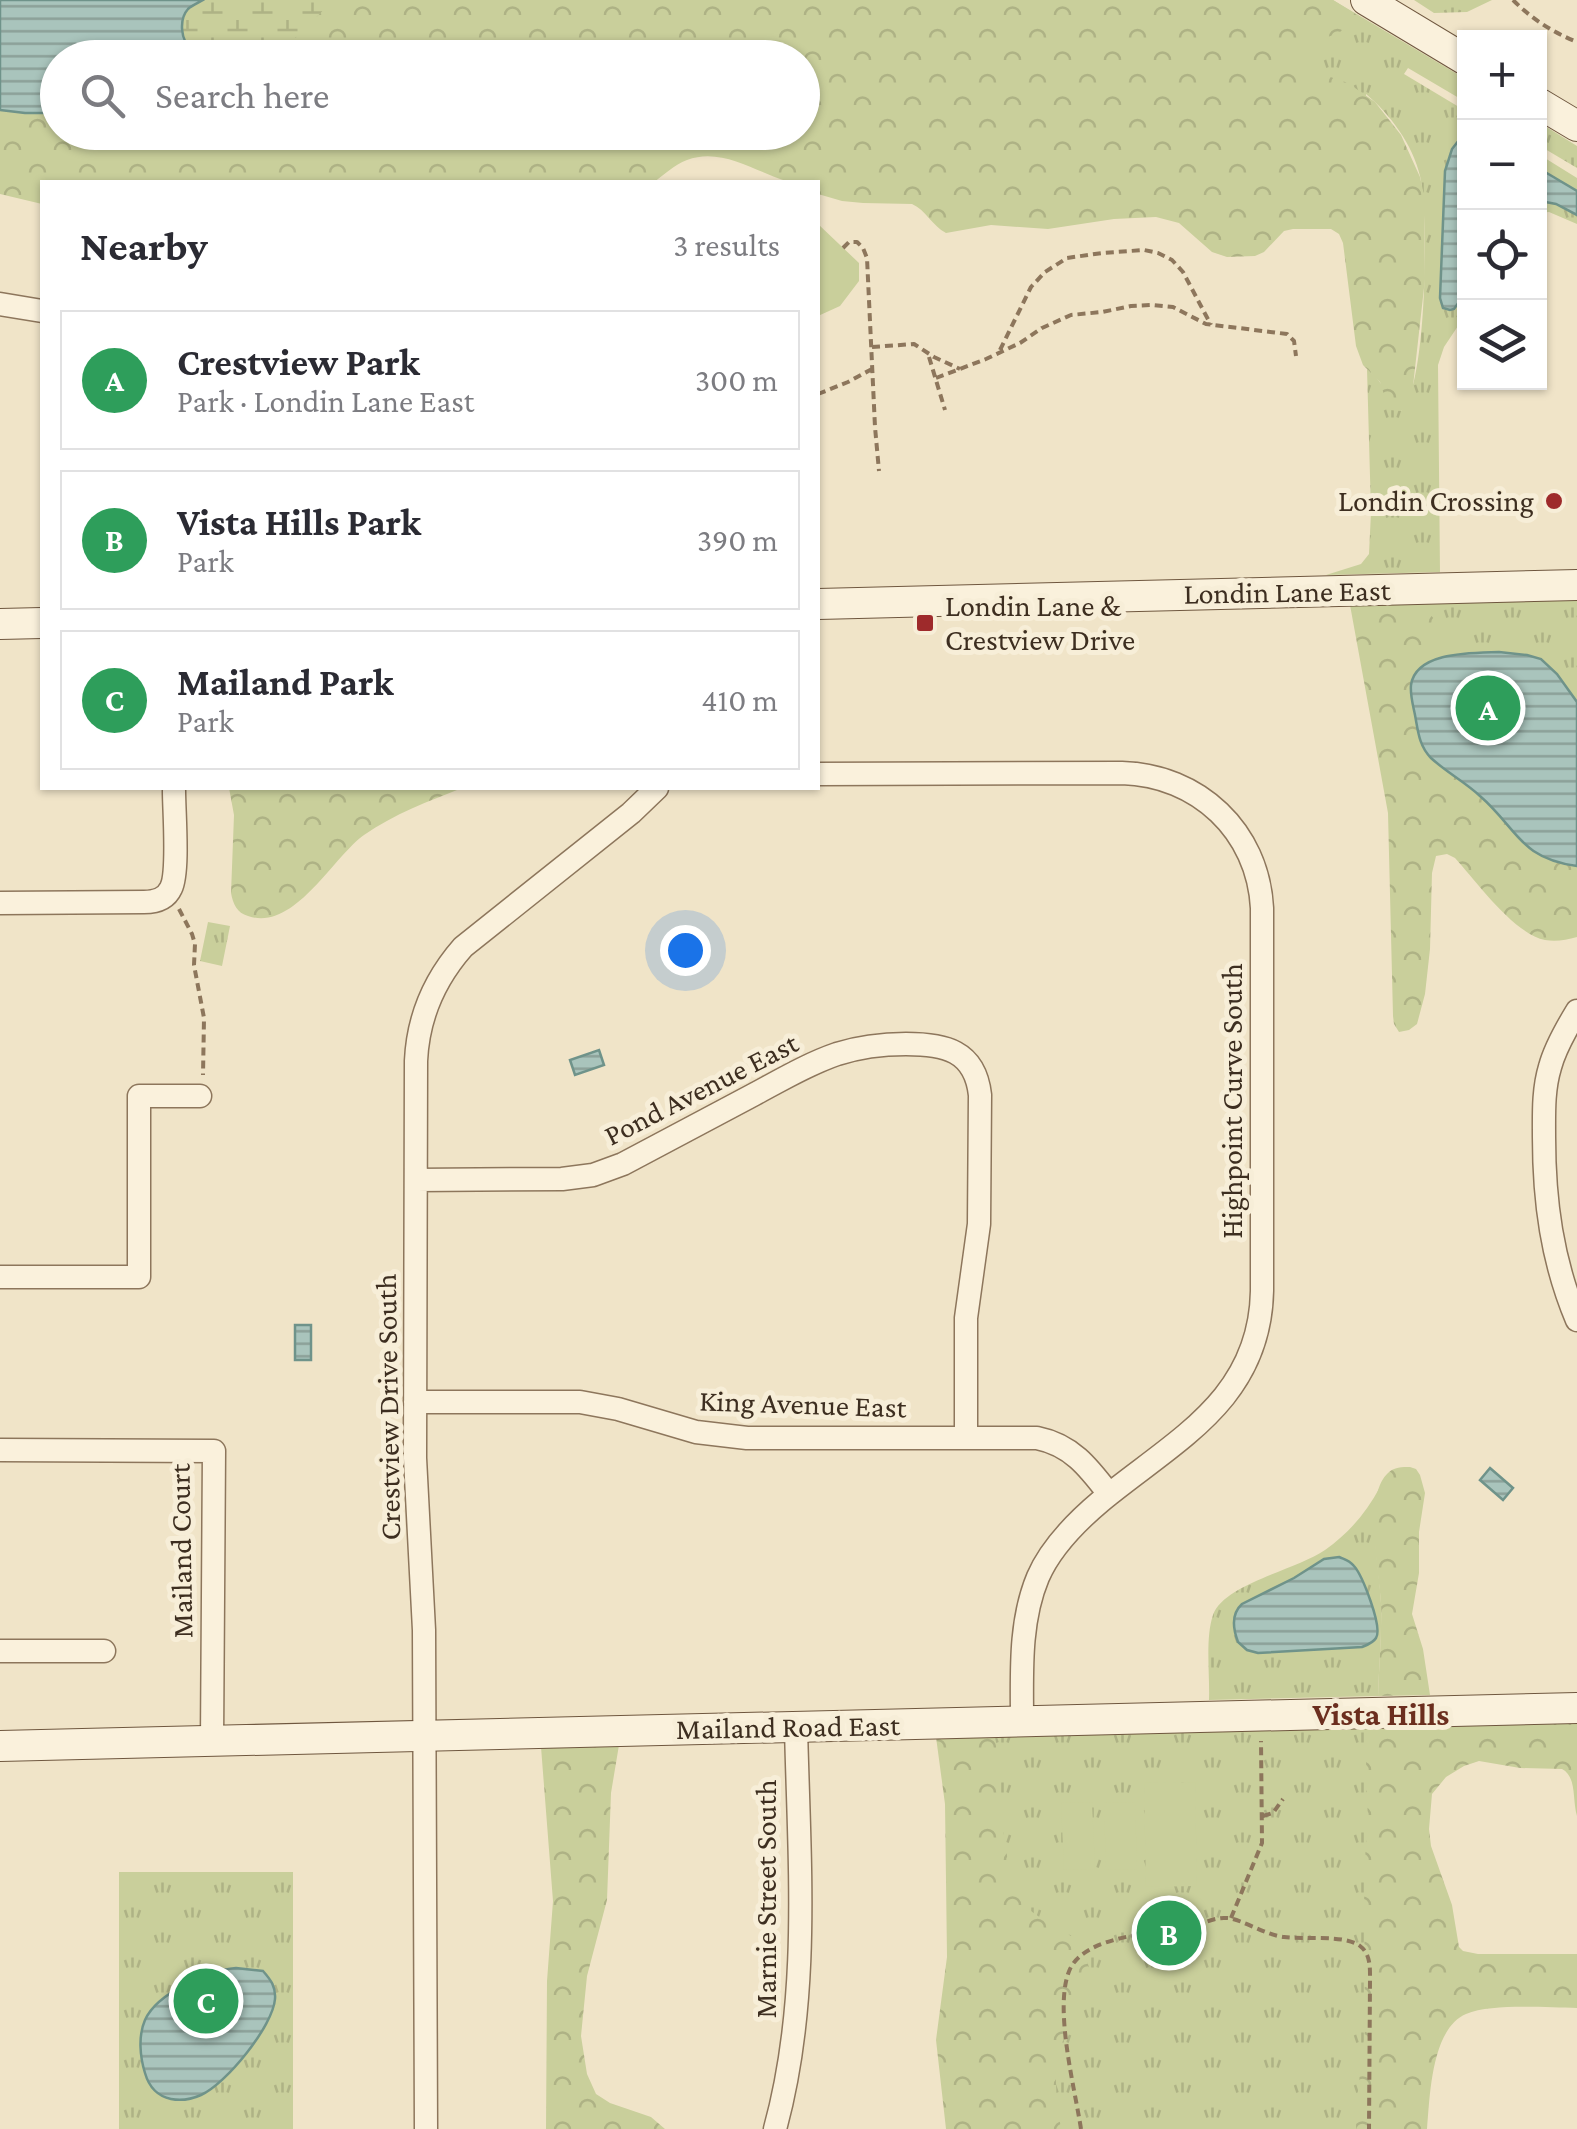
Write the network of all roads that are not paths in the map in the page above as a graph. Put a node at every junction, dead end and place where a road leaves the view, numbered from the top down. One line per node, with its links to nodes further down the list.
1 (1366, 0): 2 (street)
2 (1457, 55)
3 (1547, 108): 4 (street)
4 (1577, 126)
5 (0, 304): 6 (street)
6 (40, 311)
7 (1577, 585): 8 (street, Londin Lane East)
8 (820, 604)
9 (40, 623): 10 (street)
10 (0, 624)
11 (820, 774): 24 (street, Highpoint Curve South)
12 (655, 790): 17 (street, Crestview Drive South)
13 (174, 791): 14 (street)
14 (0, 903)
15 (1577, 1012): 18 (street)
16 (200, 1096): 19 (street)
17 (416, 1180): 21 (street, Crestview Drive South); 22 (street, Pond Avenue East)
18 (1568, 1270): 20 (street)
19 (0, 1277)
20 (1577, 1320)
21 (416, 1402): 22 (street, King Avenue East); 30 (street, Crestview Drive South)
22 (966, 1438): 24 (street, King Avenue East)
23 (0, 1450): 31 (street, Mailand Court)
24 (1109, 1494): 28 (street, Highpoint Curve South)
25 (0, 1651): 26 (street)
26 (104, 1651)
27 (1577, 1708): 28 (street, Mailand Road East)
28 (1022, 1721): 29 (street, Mailand Road East)
29 (796, 1727): 30 (street, Mailand Road East); 34 (street, Marnie Street South)
30 (424, 1736): 31 (street, Mailand Road East); 33 (street, Crestview Drive South)
31 (212, 1741): 32 (street, Mailand Road East)
32 (0, 1746)
33 (426, 2129)
34 (776, 2129)

